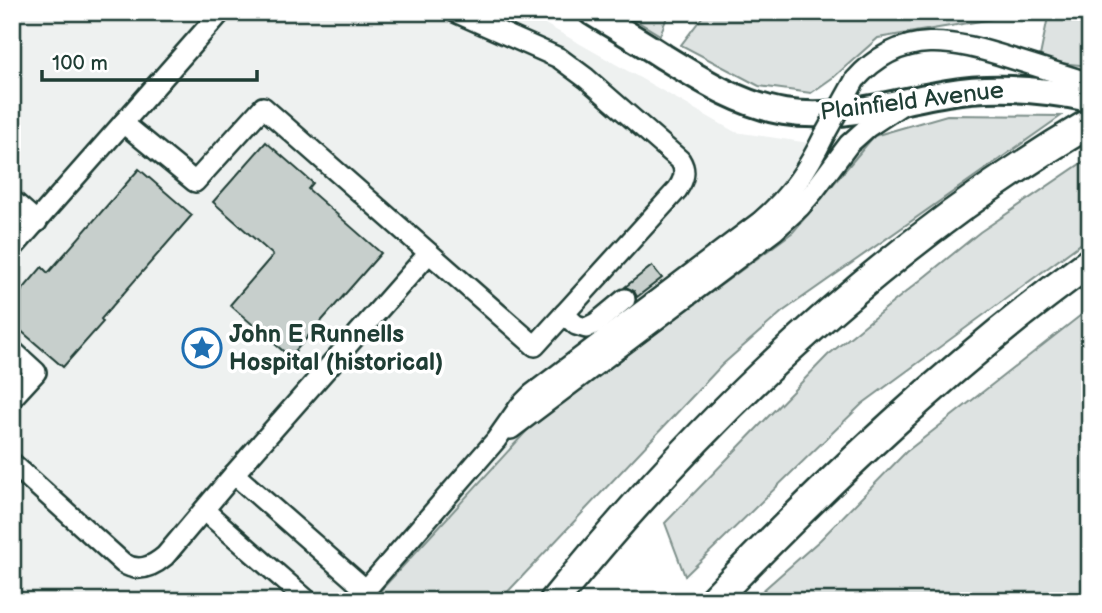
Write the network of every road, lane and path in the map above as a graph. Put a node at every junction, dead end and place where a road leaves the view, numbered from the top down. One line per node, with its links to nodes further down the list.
1 (221, 12): 7 (lane)
2 (455, 12): 15 (lane)
3 (591, 12): 6 (main road, Plainfield Avenue)
4 (1090, 83): 18 (lane, bridge)
5 (1090, 99): 6 (main road, Plainfield Avenue)
6 (906, 102): 18 (lane)
7 (124, 123): 10 (lane); 12 (lane)
8 (1090, 123): 24 (highway)
9 (12, 200): 10 (lane)
10 (37, 222): 11 (lane)
11 (12, 249)
12 (429, 253): 15 (lane); 20 (lane)
13 (1082, 268): 25 (highway)
14 (625, 299): 15 (lane)
15 (564, 314)
16 (12, 350): 17 (lane)
17 (12, 398)
18 (496, 440): 22 (lane)
19 (12, 463): 21 (lane)
20 (234, 474): 21 (lane); 22 (lane)
21 (204, 510): 23 (lane)
22 (361, 595)
23 (308, 601)
24 (554, 601)
25 (712, 601)

